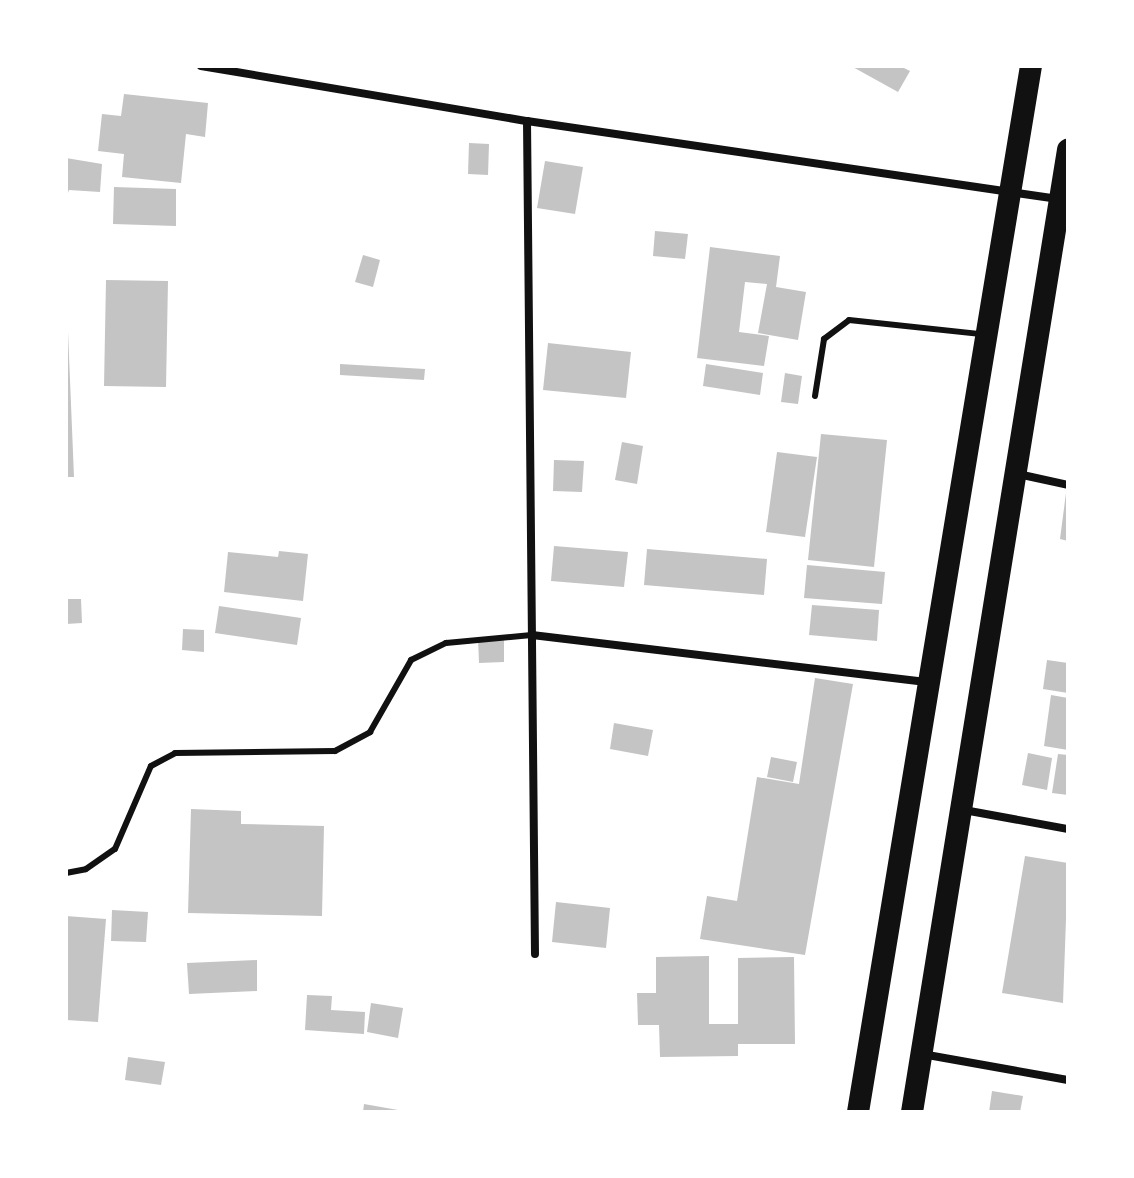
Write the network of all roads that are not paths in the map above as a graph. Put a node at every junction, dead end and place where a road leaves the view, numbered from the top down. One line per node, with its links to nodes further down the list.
1 (201, 66): 3 (street)
2 (1031, 66): 5 (highway)
3 (527, 121): 5 (street); 11 (street)
4 (1068, 150): 6 (highway)
5 (1008, 194): 6 (street); 7 (highway)
6 (1063, 199): 9 (highway)
7 (985, 334): 8 (lane); 12 (highway)
8 (815, 396)
9 (1017, 474): 10 (street); 13 (highway)
10 (1068, 485)
11 (532, 635): 12 (street); 15 (lane); 16 (street)
12 (927, 682): 19 (highway)
13 (963, 810): 14 (street); 17 (highway)
14 (1068, 829)
15 (66, 873)
16 (535, 954)
17 (922, 1054): 18 (street); 20 (highway)
18 (1068, 1080)
19 (858, 1112)
20 (912, 1112)

